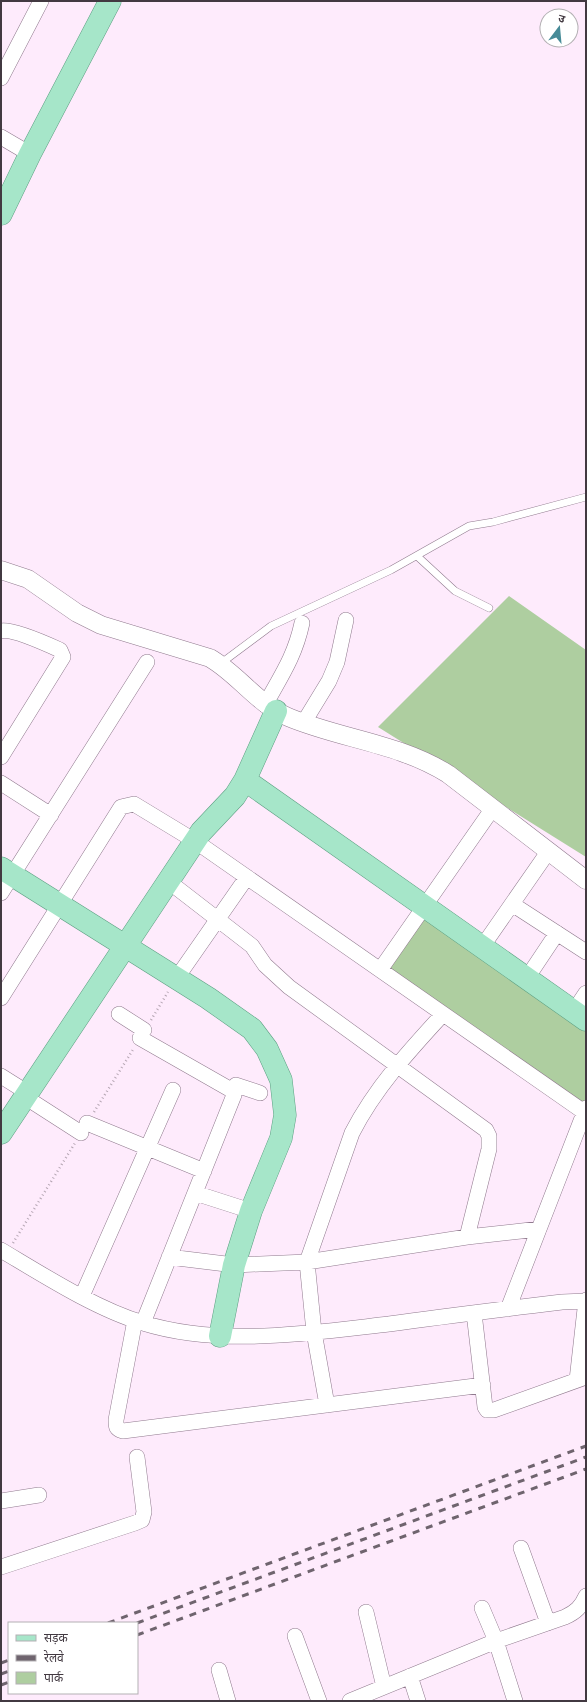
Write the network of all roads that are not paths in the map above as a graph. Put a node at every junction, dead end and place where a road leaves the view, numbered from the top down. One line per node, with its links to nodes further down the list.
1 (41, 1): 3 (street)
2 (110, 1): 5 (main road)
3 (1, 78)
4 (1, 137): 5 (street)
5 (30, 154): 6 (main road)
6 (1, 214)
7 (586, 497): 8 (lane)
8 (417, 556): 10 (lane); 15 (lane)
9 (1, 570): 15 (street)
10 (489, 608)
11 (346, 620): 17 (street)
12 (302, 623): 16 (street)
13 (1, 631): 18 (street)
14 (146, 662): 22 (street)
15 (220, 664): 16 (street)
16 (270, 708): 17 (street); 19 (main road)
17 (304, 722): 21 (street)
18 (1, 757)
19 (245, 780): 23 (main road); 32 (main road)
20 (1, 783): 22 (street)
21 (492, 808): 24 (street); 32 (street)
22 (51, 815): 25 (street)
23 (195, 841): 26 (street); 28 (main road); 31 (street)
24 (548, 852): 27 (street); 30 (street)
25 (7, 871): 29 (street); 31 (main road)
26 (247, 877): 33 (street); 38 (street)
27 (586, 880)
28 (168, 881): 33 (street); 35 (main road)
29 (1, 893)
30 (512, 904): 34 (street); 36 (street)
31 (59, 905): 35 (main road); 42 (street)
32 (424, 906): 36 (main road); 38 (street)
33 (218, 918): 40 (street); 46 (street)
34 (557, 933): 37 (street); 39 (street)
35 (125, 947): 40 (main road); 51 (main road)
36 (482, 947): 39 (main road)
37 (586, 952)
38 (380, 970): 44 (street)
39 (527, 978): 45 (main road)
40 (176, 979): 57 (main road)
41 (586, 993): 45 (street)
42 (1, 998)
43 (119, 1014): 49 (street)
44 (443, 1014): 46 (street); 52 (street)
45 (580, 1016)
46 (397, 1064): 59 (street); 62 (street)
47 (1, 1076): 51 (street)
48 (173, 1090): 54 (street)
49 (233, 1091): 50 (street); 55 (street)
50 (260, 1093)
51 (27, 1095): 53 (main road); 54 (street)
52 (585, 1110): 58 (street)
53 (2, 1130)
54 (147, 1149): 55 (street); 64 (street)
55 (204, 1171): 56 (street)
56 (195, 1193): 57 (street); 61 (street)
57 (251, 1211): 63 (main road)
58 (538, 1229): 59 (street); 66 (street)
59 (467, 1237): 62 (street)
60 (3, 1255): 64 (street)
61 (169, 1257): 63 (street); 68 (street)
62 (307, 1262): 63 (street); 69 (street)
63 (234, 1265): 70 (main road)
64 (82, 1296): 68 (street)
65 (586, 1301): 66 (street); 71 (street)
66 (508, 1309): 67 (street)
67 (474, 1313): 69 (street); 72 (street)
68 (139, 1322): 70 (street); 73 (street)
69 (314, 1332): 70 (street); 73 (street)
70 (220, 1336)
71 (582, 1379): 72 (street)
72 (483, 1384): 73 (street)
73 (327, 1405)
74 (137, 1458): 78 (street)
75 (39, 1495): 76 (street)
76 (1, 1501)
77 (520, 1548): 82 (street)
78 (1, 1567)
79 (586, 1596): 82 (street)
80 (482, 1608): 84 (street)
81 (366, 1612): 87 (street)
82 (548, 1623): 84 (street)
83 (295, 1636): 89 (street)
84 (496, 1641): 86 (street); 92 (street)
85 (219, 1670): 88 (street)
86 (410, 1676): 87 (street); 91 (street)
87 (384, 1687): 90 (street)
88 (228, 1701)
89 (319, 1701)
90 (350, 1701)
91 (418, 1701)
92 (515, 1701)

